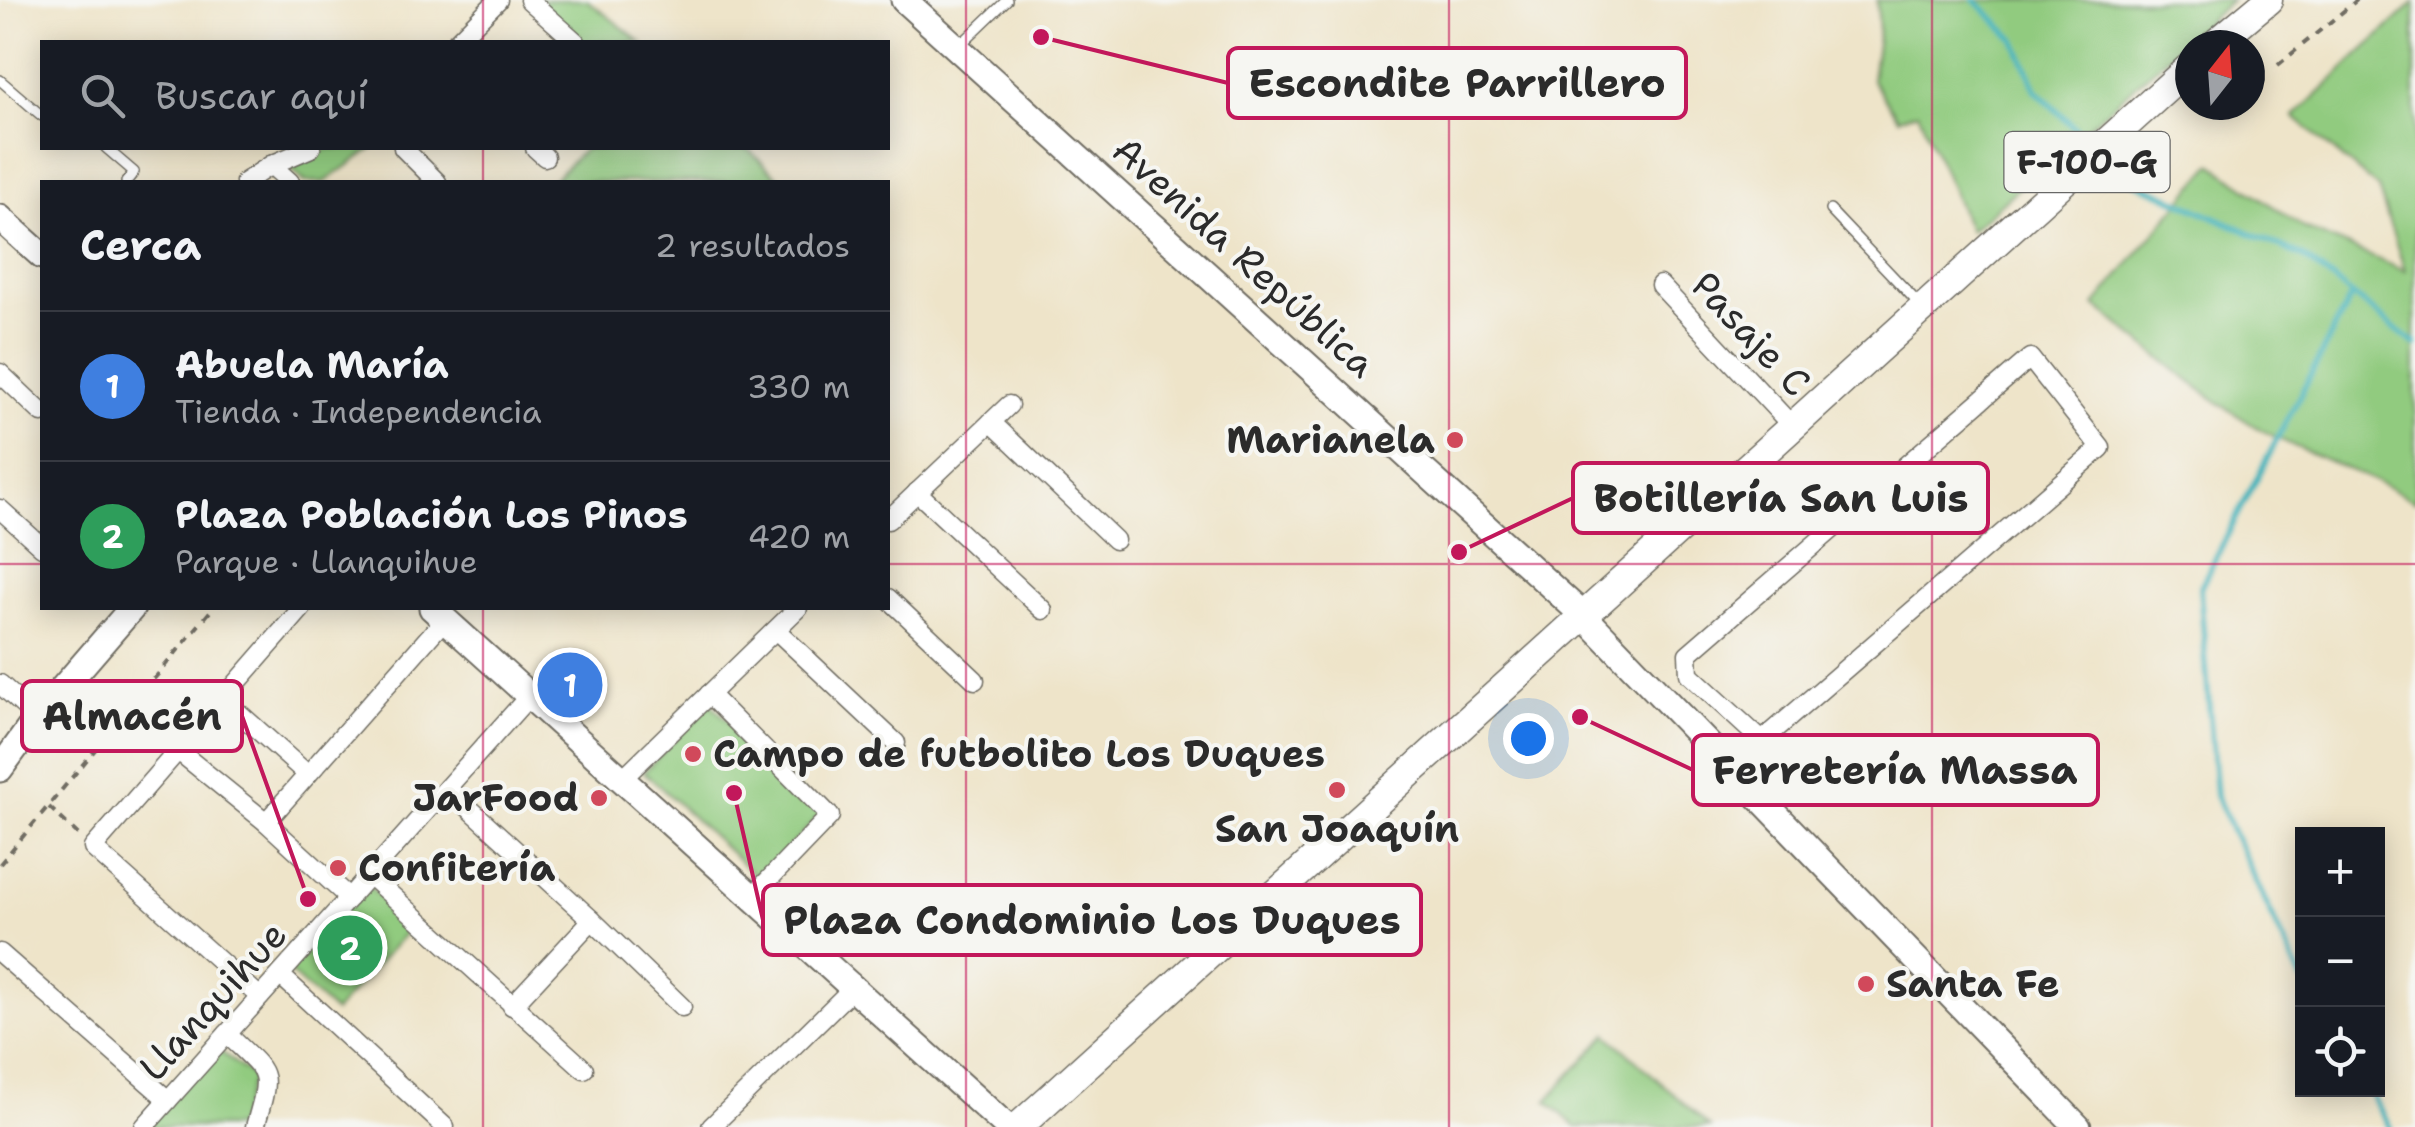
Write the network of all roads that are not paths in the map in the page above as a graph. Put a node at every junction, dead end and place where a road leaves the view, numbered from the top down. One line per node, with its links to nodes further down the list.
1 (498, 0): 7 (street)
2 (529, 0): 8 (street)
3 (904, 0): 9 (main road, Avenida República)
4 (1008, 0): 9 (lane)
5 (2268, 0): 6 (main road)
6 (2232, 30)
7 (458, 40)
8 (574, 40)
9 (957, 48): 42 (main road, Avenida República)
10 (0, 80): 12 (lane)
11 (2175, 81): 25 (main road, F-100-G)
12 (40, 114)
13 (108, 150): 17 (lane)
14 (306, 150): 16 (street)
15 (405, 150): 20 (street)
16 (272, 164): 18 (street); 19 (street)
17 (128, 180)
18 (249, 180)
19 (288, 180)
20 (435, 180)
21 (1830, 210): 25 (lane)
22 (0, 218): 23 (main road)
23 (40, 254)
24 (1660, 284): 30 (street, Pasaje C)
25 (1925, 309): 30 (main road, F-100-G)
26 (0, 373): 28 (street)
27 (1010, 405): 29 (street)
28 (40, 410)
29 (990, 422): 31 (street); 34 (street)
30 (1794, 428): 42 (main road, F-100-G)
31 (916, 492): 33 (street); 39 (street)
32 (0, 509): 35 (street)
33 (890, 518)
34 (1115, 540)
35 (40, 544)
36 (890, 600): 44 (street)
37 (300, 610): 48 (street)
38 (796, 610): 43 (street)
39 (1043, 610)
40 (122, 611): 49 (main road)
41 (439, 613): 47 (main road); 55 (street)
42 (1584, 616): 54 (main road, Avenida República); 77 (main road, F-100-G)
43 (776, 630): 46 (street); 51 (street)
44 (975, 680)
45 (0, 684): 49 (street)
46 (709, 694): 56 (street); 60 (street)
47 (530, 696): 56 (main road); 57 (street, Llanquihue)
48 (221, 697): 52 (street); 55 (street)
49 (37, 718): 53 (main road)
50 (1762, 740): 50 (street); 54 (street)
51 (896, 743)
52 (176, 749): 58 (street); 66 (street)
53 (0, 768)
54 (1732, 770): 78 (main road, Avenida República)
55 (307, 774): 58 (street)
56 (622, 779): 60 (main road)
57 (447, 788): 59 (street, Llanquihue); 62 (street)
58 (266, 822): 61 (street)
59 (369, 875): 61 (street, Llanquihue); 67 (street)
60 (752, 897): 65 (main road)
61 (349, 898): 64 (street, Llanquihue)
62 (592, 920): 67 (street); 68 (street)
63 (0, 953): 71 (street)
64 (280, 975): 66 (street, Llanquihue); 74 (street)
65 (853, 988): 75 (street); 76 (main road)
66 (260, 996): 69 (street, Llanquihue)
67 (512, 1006): 70 (street)
68 (682, 1008)
69 (227, 1034): 71 (street, Llanquihue); 73 (street)
70 (584, 1069)
71 (168, 1100): 72 (street, Llanquihue)
72 (144, 1127)
73 (256, 1127)
74 (445, 1127)
75 (711, 1127)
76 (1007, 1127)
77 (1018, 1127)
78 (2078, 1127)

